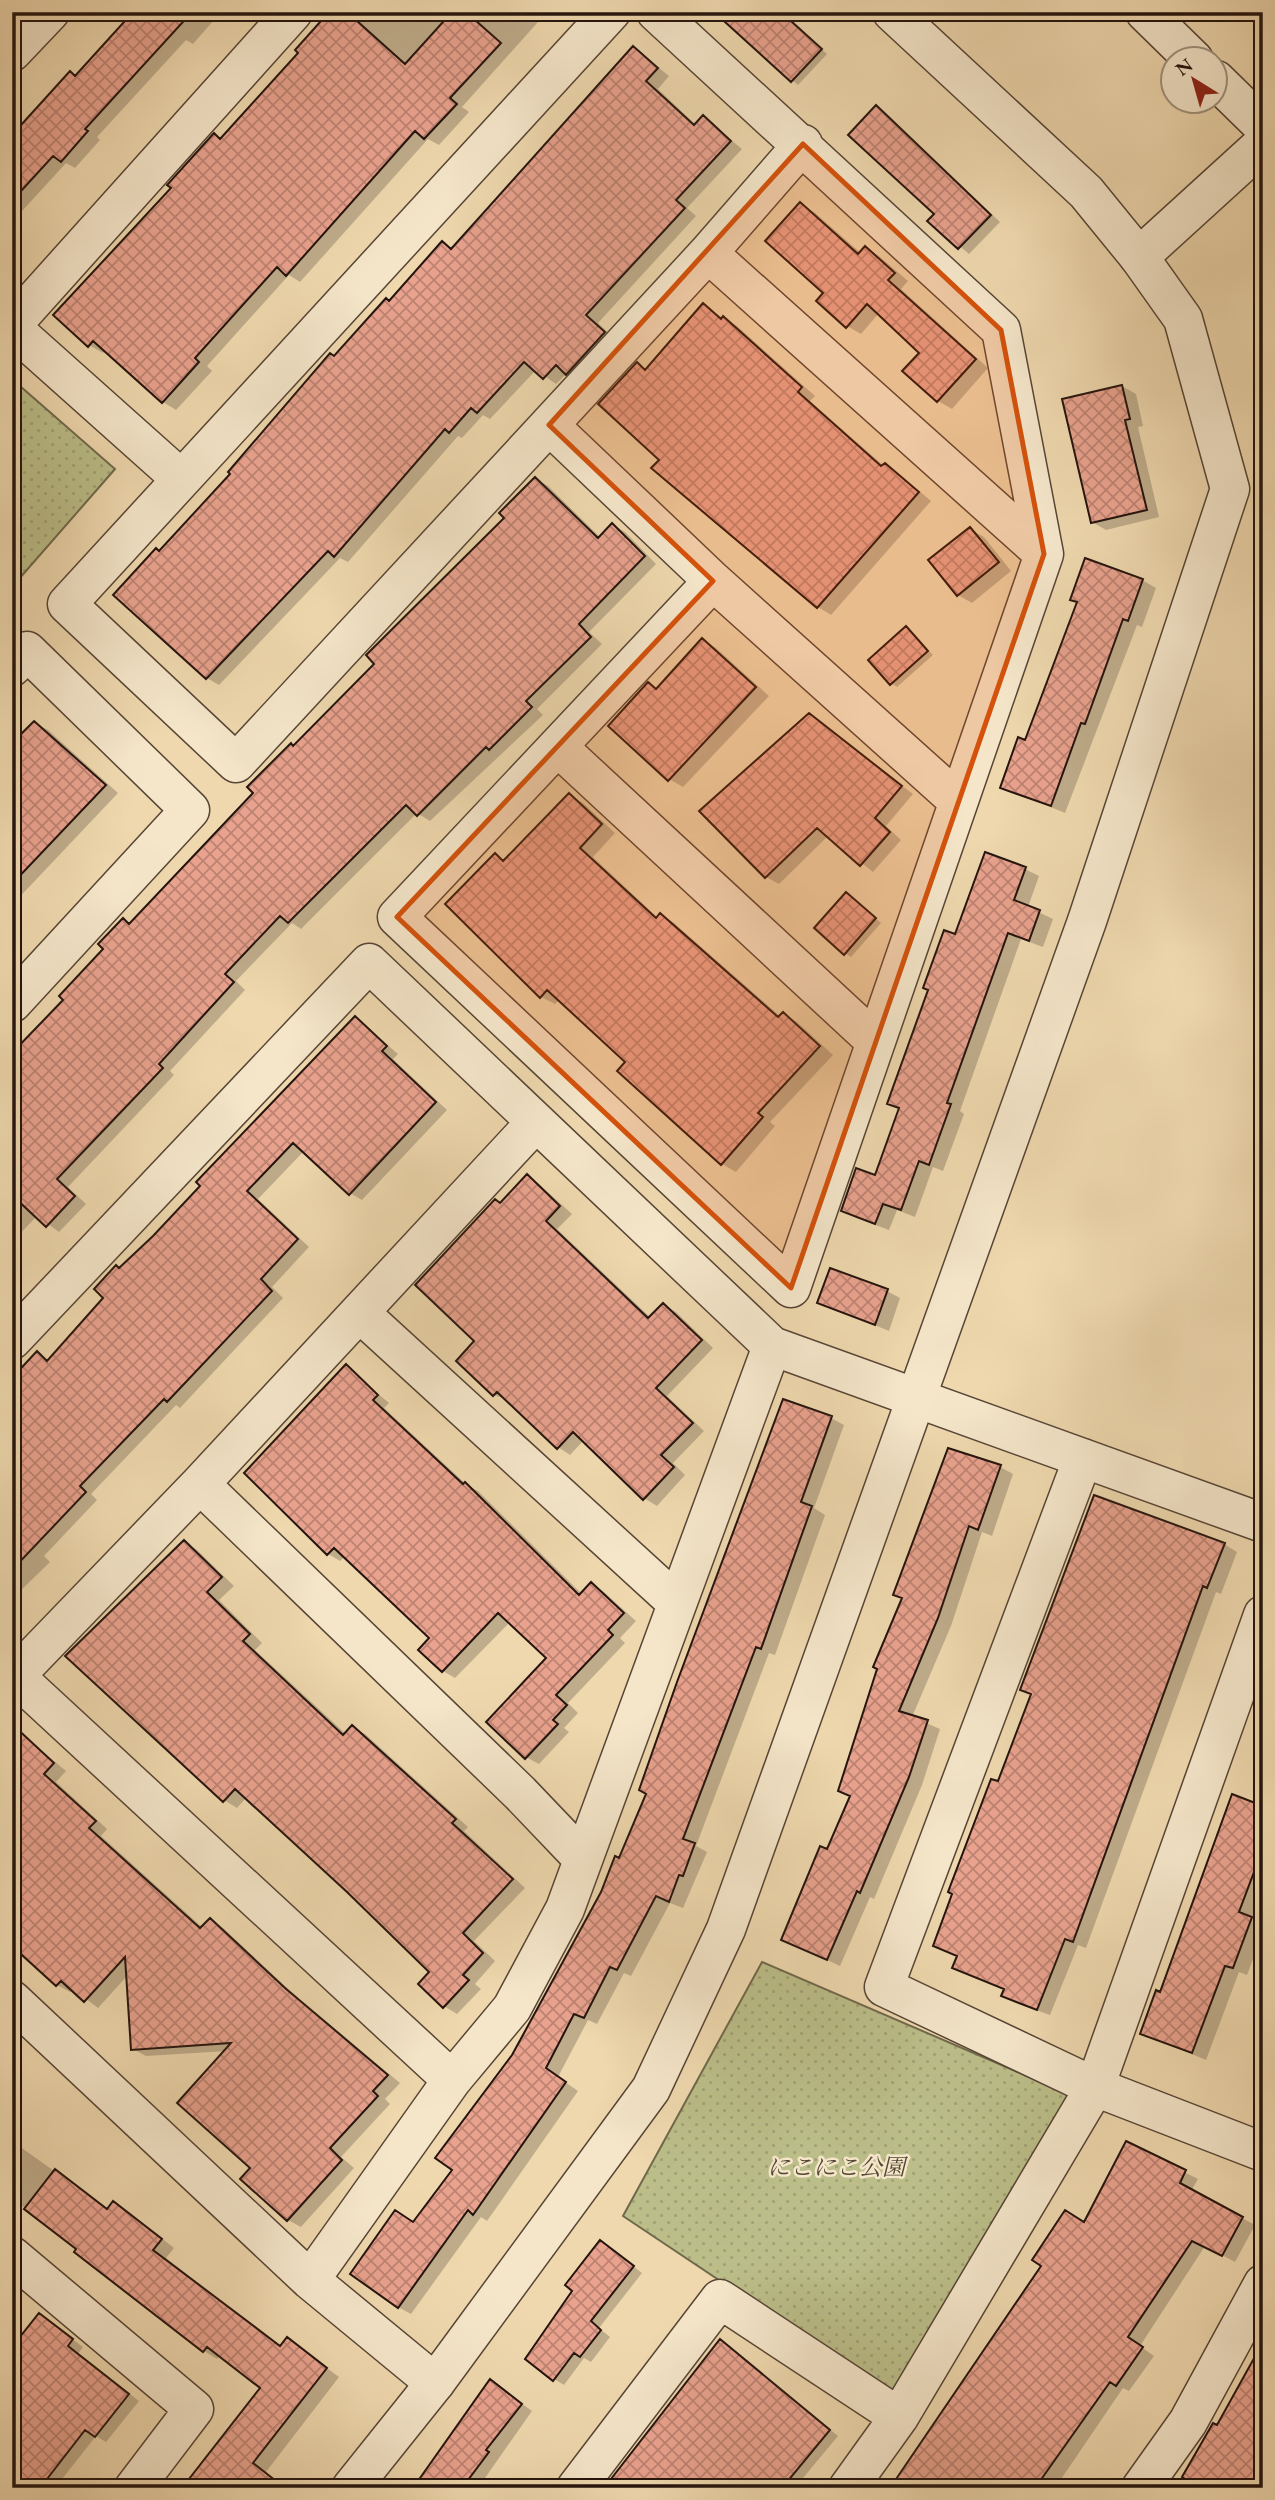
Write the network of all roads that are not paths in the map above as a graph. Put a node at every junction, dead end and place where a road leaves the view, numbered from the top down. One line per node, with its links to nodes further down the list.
1 (50, 12): 8 (street)
2 (293, 12): 15 (street)
3 (611, 12): 17 (street)
4 (656, 12): 11 (street)
5 (1145, 12): 7 (street)
6 (909, 18): 14 (street)
7 (1180, 46)
8 (12, 52)
9 (1230, 93): 10 (street)
10 (1263, 125)
11 (803, 144): 13 (street); 18 (street)
12 (1263, 144): 14 (street)
13 (708, 253): 16 (street); 18 (street)
14 (1139, 257): 29 (street)
15 (12, 326): 17 (street)
16 (549, 425): 17 (street); 19 (street)
17 (180, 478)
18 (1044, 554): 22 (street)
19 (713, 581): 21 (street); 22 (street)
20 (12, 667): 23 (street)
21 (559, 748): 24 (street); 24 (street)
22 (957, 800): 24 (street)
23 (12, 1003)
24 (875, 1041)
25 (536, 1122): 26 (street); 27 (street); 28 (street)
26 (360, 1313): 31 (street); 33 (street)
27 (12, 1340)
28 (772, 1346): 29 (street); 33 (street)
29 (916, 1399): 30 (street); 44 (street)
30 (1083, 1458): 32 (street); 39 (street)
31 (200, 1484): 35 (street); 36 (street)
32 (1263, 1523)
33 (677, 1603): 36 (street)
34 (1263, 1615): 39 (street)
35 (14, 1677): 38 (street)
36 (583, 1858): 38 (street)
37 (12, 2000): 42 (street)
38 (452, 2080): 42 (street)
39 (1095, 2087): 40 (street); 45 (street)
40 (1263, 2152)
41 (17, 2269): 46 (street)
42 (310, 2280): 44 (street)
43 (1263, 2284): 50 (street)
44 (435, 2383): 47 (street)
45 (899, 2417): 48 (street); 49 (street)
46 (134, 2488)
47 (351, 2488)
48 (576, 2488)
49 (848, 2488)
50 (1142, 2488)

